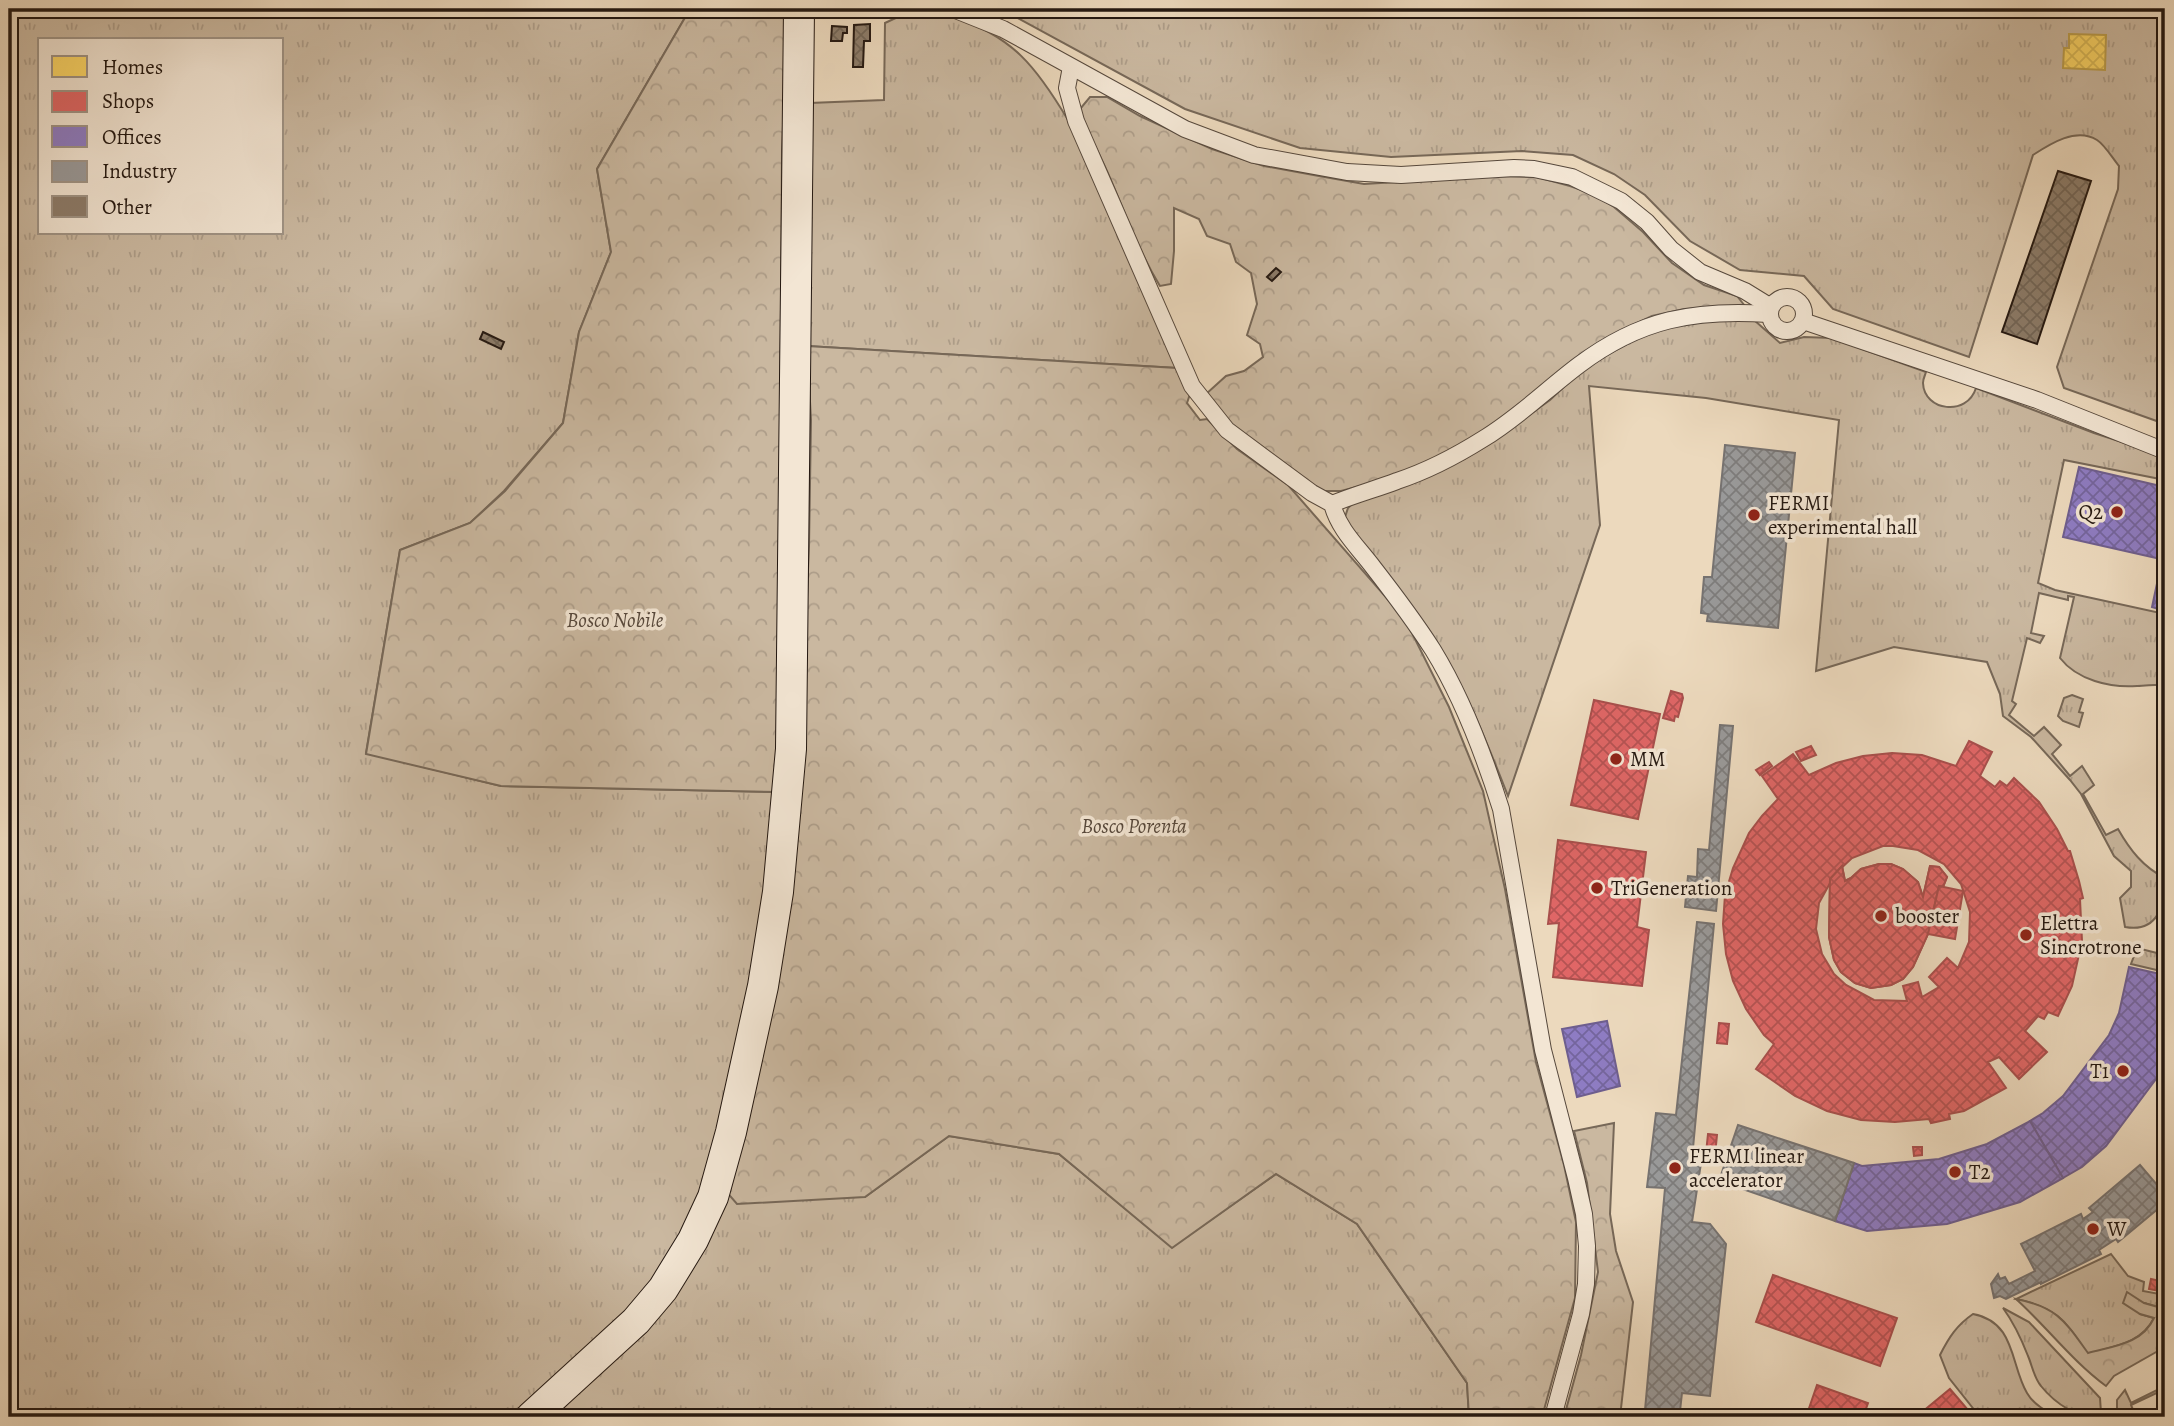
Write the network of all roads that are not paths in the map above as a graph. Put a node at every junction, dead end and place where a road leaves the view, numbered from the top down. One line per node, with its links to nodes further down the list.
1 (799, 9): 8 (main road)
2 (953, 9): 3 (street)
3 (1071, 67): 4 (street); 7 (street)
4 (1770, 310): 5 (street); 5 (street); 7 (street)
5 (1803, 321): 6 (street)
6 (2165, 451)
7 (1332, 505): 9 (street)
8 (531, 1417)
9 (1553, 1417)

